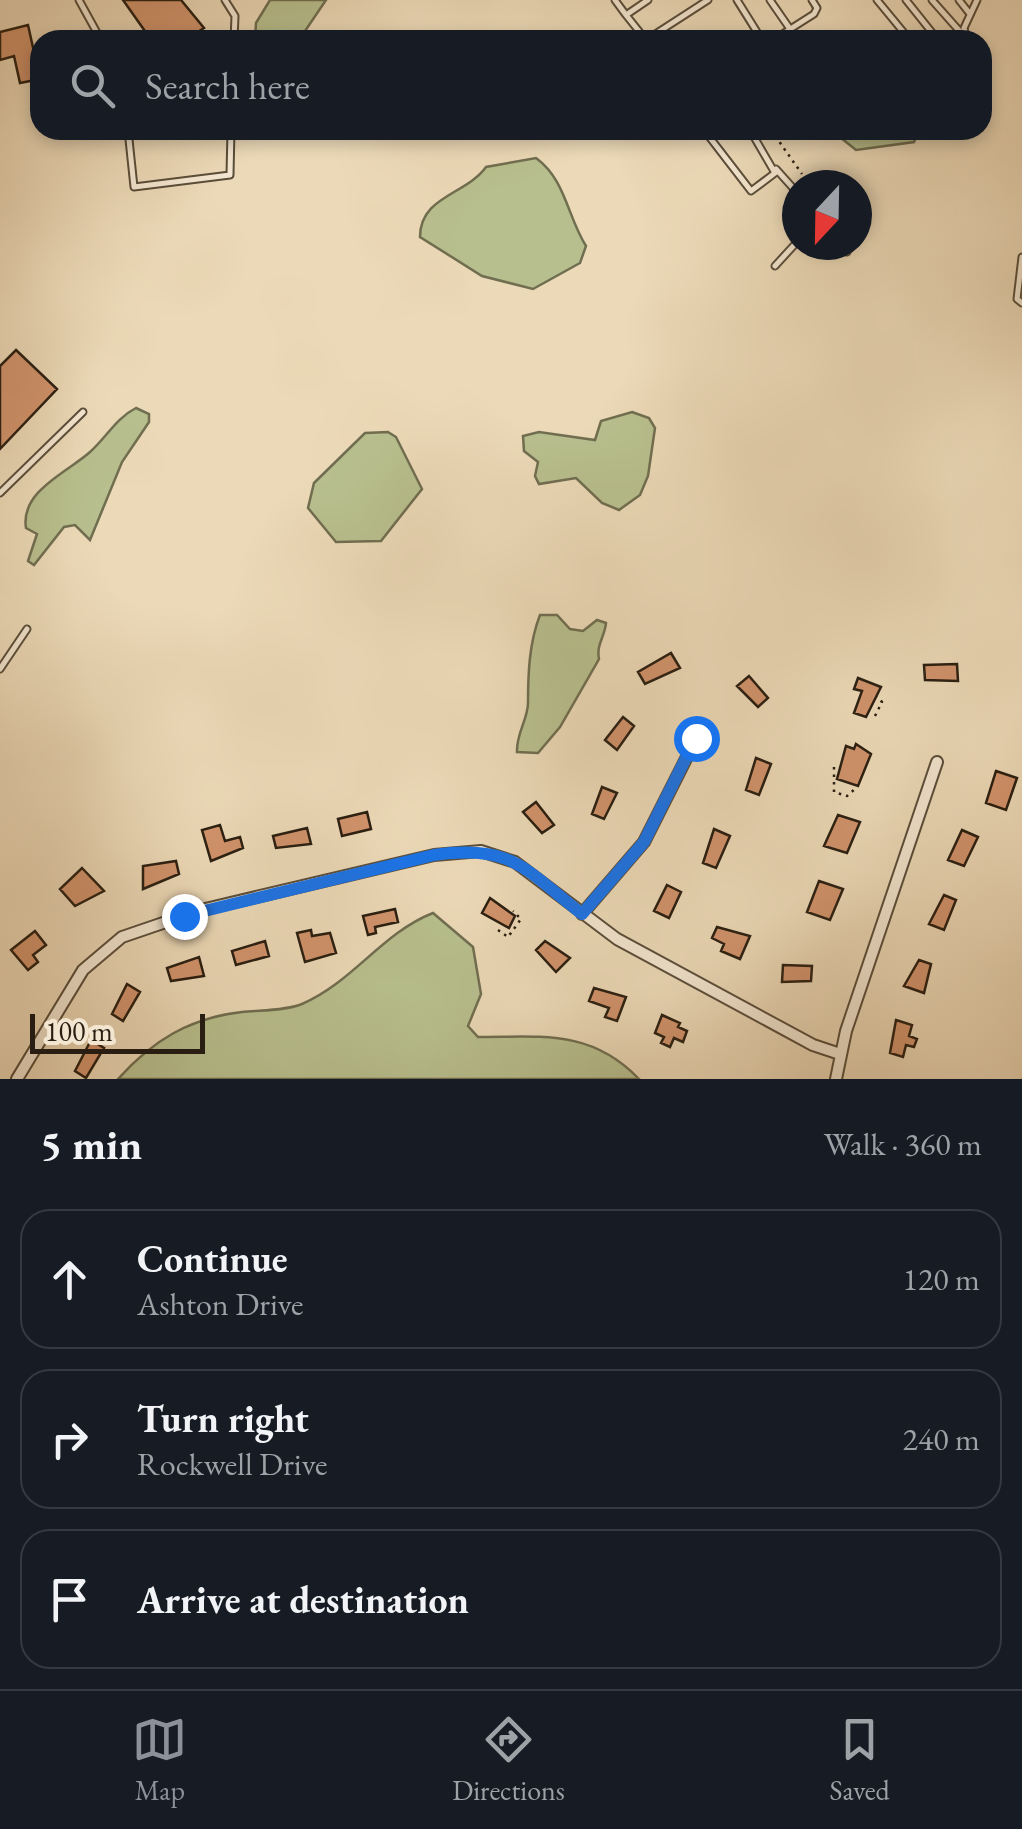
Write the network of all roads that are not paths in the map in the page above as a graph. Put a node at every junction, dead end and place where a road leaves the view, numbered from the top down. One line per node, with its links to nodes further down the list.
1 (79, 0): 16 (lane)
2 (226, 0): 17 (lane)
3 (615, 0): 15 (lane)
4 (648, 0): 15 (lane)
5 (708, 0): 19 (lane)
6 (737, 0): 20 (lane)
7 (770, 0): 21 (lane)
8 (812, 0): 21 (lane)
9 (877, 0): 22 (lane)
10 (906, 0): 23 (lane)
11 (932, 0): 24 (lane)
12 (959, 0): 14 (lane)
13 (977, 0): 14 (lane)
14 (970, 14): 25 (lane)
15 (626, 16): 18 (lane)
16 (96, 30)
17 (234, 30)
18 (639, 30)
19 (663, 30)
20 (756, 30)
21 (790, 30)
22 (902, 30)
23 (930, 30)
24 (959, 30)
25 (967, 30)
26 (129, 140): 27 (lane)
27 (231, 140)
28 (712, 140): 30 (lane)
29 (757, 140): 30 (lane)
30 (774, 166): 31 (lane)
31 (782, 175)
32 (782, 258): 34 (lane)
33 (1022, 258): 35 (lane)
34 (775, 266)
35 (1022, 303)
36 (83, 412): 37 (lane)
37 (0, 494)
38 (27, 629): 39 (lane)
39 (0, 669)
40 (696, 738): 42 (street)
41 (937, 762): 43 (street)
42 (582, 914): 43 (street); 44 (street)
43 (840, 1054): 45 (street)
44 (17, 1079)
45 (836, 1079)

